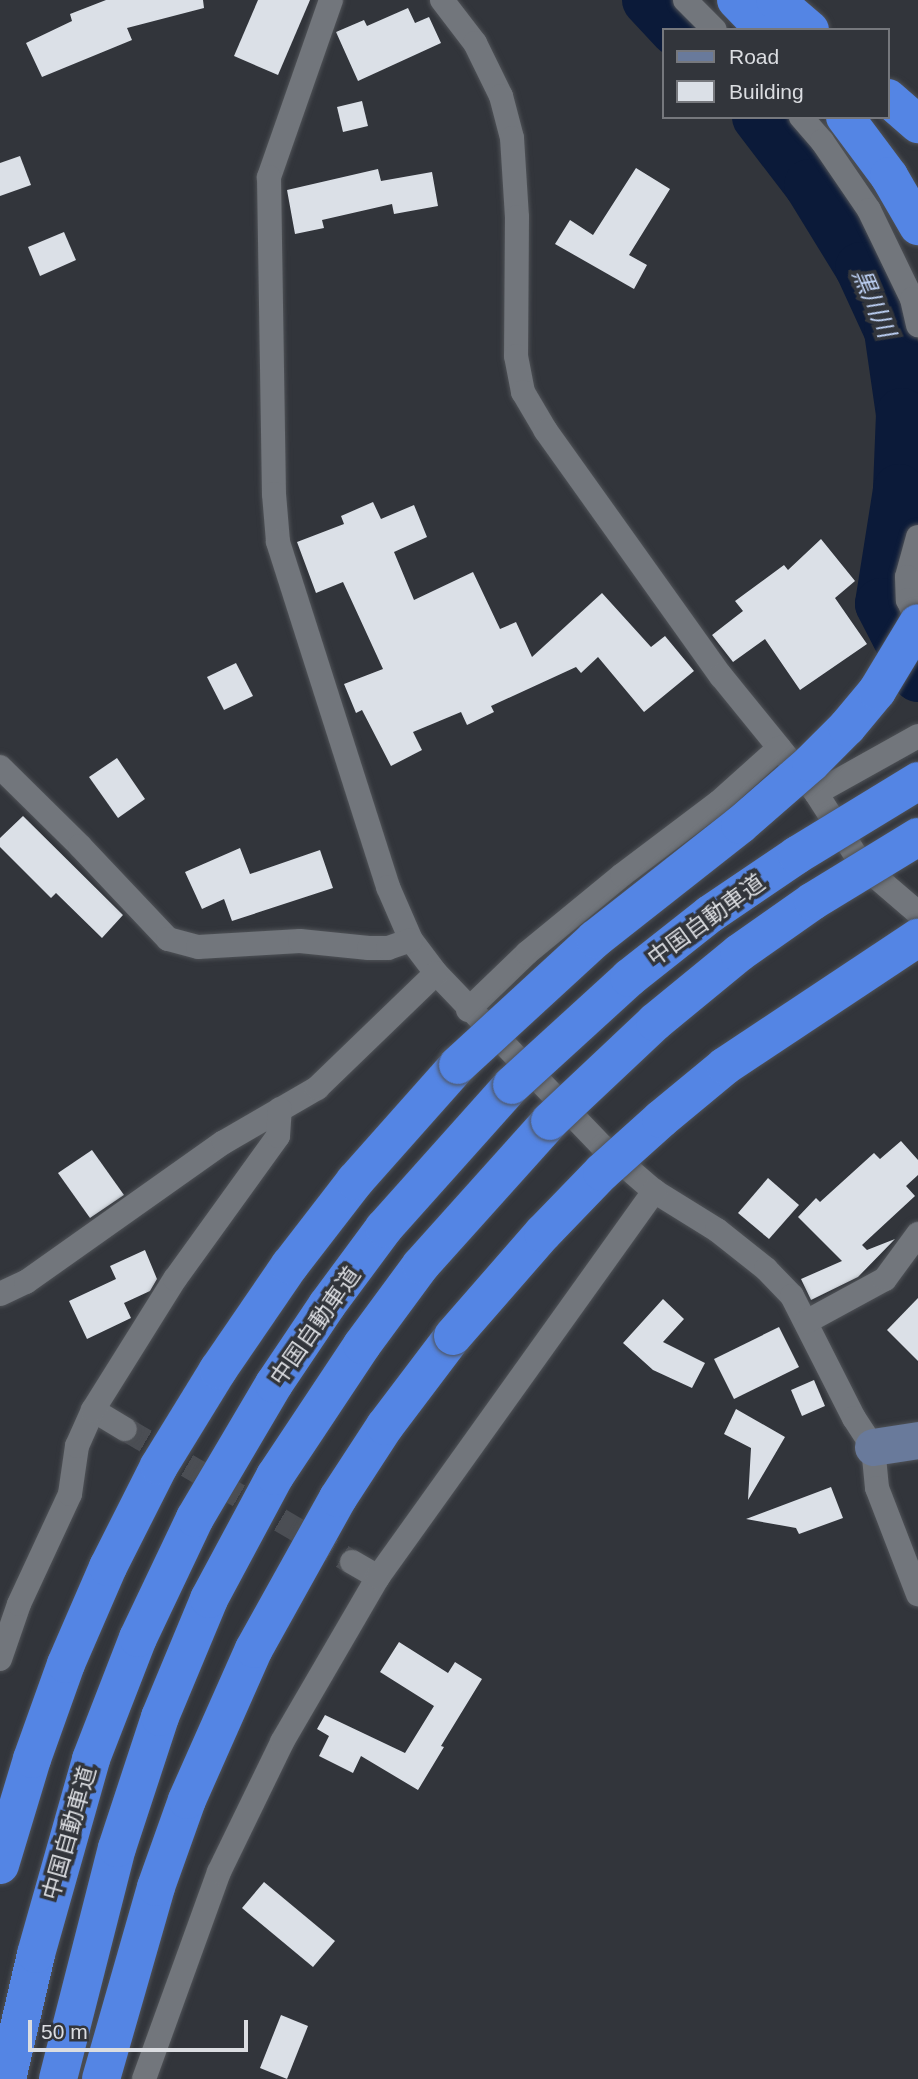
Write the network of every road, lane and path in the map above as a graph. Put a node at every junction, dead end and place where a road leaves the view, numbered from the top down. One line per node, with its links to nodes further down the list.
1 (331, 0): 25 (street)
2 (442, 0): 18 (street)
3 (685, 0): 6 (street)
4 (736, 0): 7 (highway)
5 (775, 0): 8 (highway)
6 (713, 28)
7 (763, 28)
8 (808, 28)
9 (890, 100): 12 (highway)
10 (803, 119): 14 (street)
11 (846, 119): 13 (highway)
12 (918, 124)
13 (918, 226)
14 (918, 325)
15 (918, 537): 16 (street)
16 (918, 622): 41 (highway, bridge)
17 (918, 736): 21 (street)
18 (779, 748): 21 (street); 27 (street)
19 (0, 768): 25 (street)
20 (918, 781): 42 (highway, 中国自動車道, bridge)
21 (816, 793): 23 (street)
22 (918, 837): 43 (highway, 中国自動車道, bridge)
23 (918, 913)
24 (918, 938): 44 (highway, bridge)
25 (411, 940): 26 (street)
26 (436, 973): 27 (street); 28 (street)
27 (468, 1010): 29 (street)
28 (280, 1109): 31 (street); 33 (street)
29 (654, 1191): 32 (street); 38 (street)
30 (918, 1234): 32 (street)
31 (0, 1294)
32 (806, 1322): 36 (street)
33 (93, 1410): 34 (street); 40 (street)
34 (125, 1429)
35 (918, 1440): 36 (street)
36 (873, 1447): 39 (street)
37 (352, 1562): 38 (street)
38 (378, 1577): 45 (street)
39 (918, 1594)
40 (0, 1659)
41 (0, 1865)
42 (7, 2079)
43 (58, 2079)
44 (101, 2079)
45 (144, 2079)

